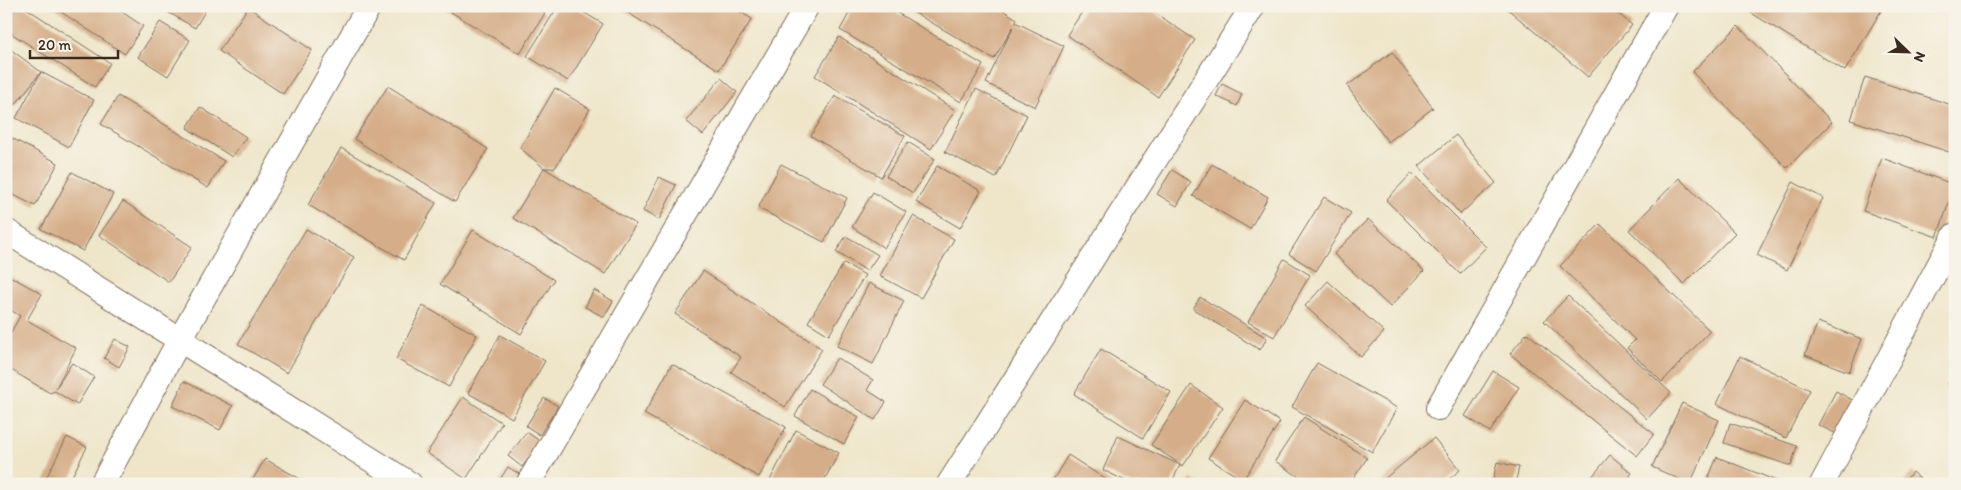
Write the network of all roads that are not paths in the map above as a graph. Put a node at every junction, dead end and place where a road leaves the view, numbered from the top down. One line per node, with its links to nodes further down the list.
1 (369, 6): 7 (street)
2 (808, 6): 11 (street)
3 (1253, 6): 12 (street)
4 (1666, 6): 8 (street)
5 (6, 231): 7 (street)
6 (1955, 235): 13 (street)
7 (179, 340): 9 (street); 10 (street)
8 (1438, 408)
9 (102, 484)
10 (410, 484)
11 (528, 484)
12 (949, 484)
13 (1822, 484)

